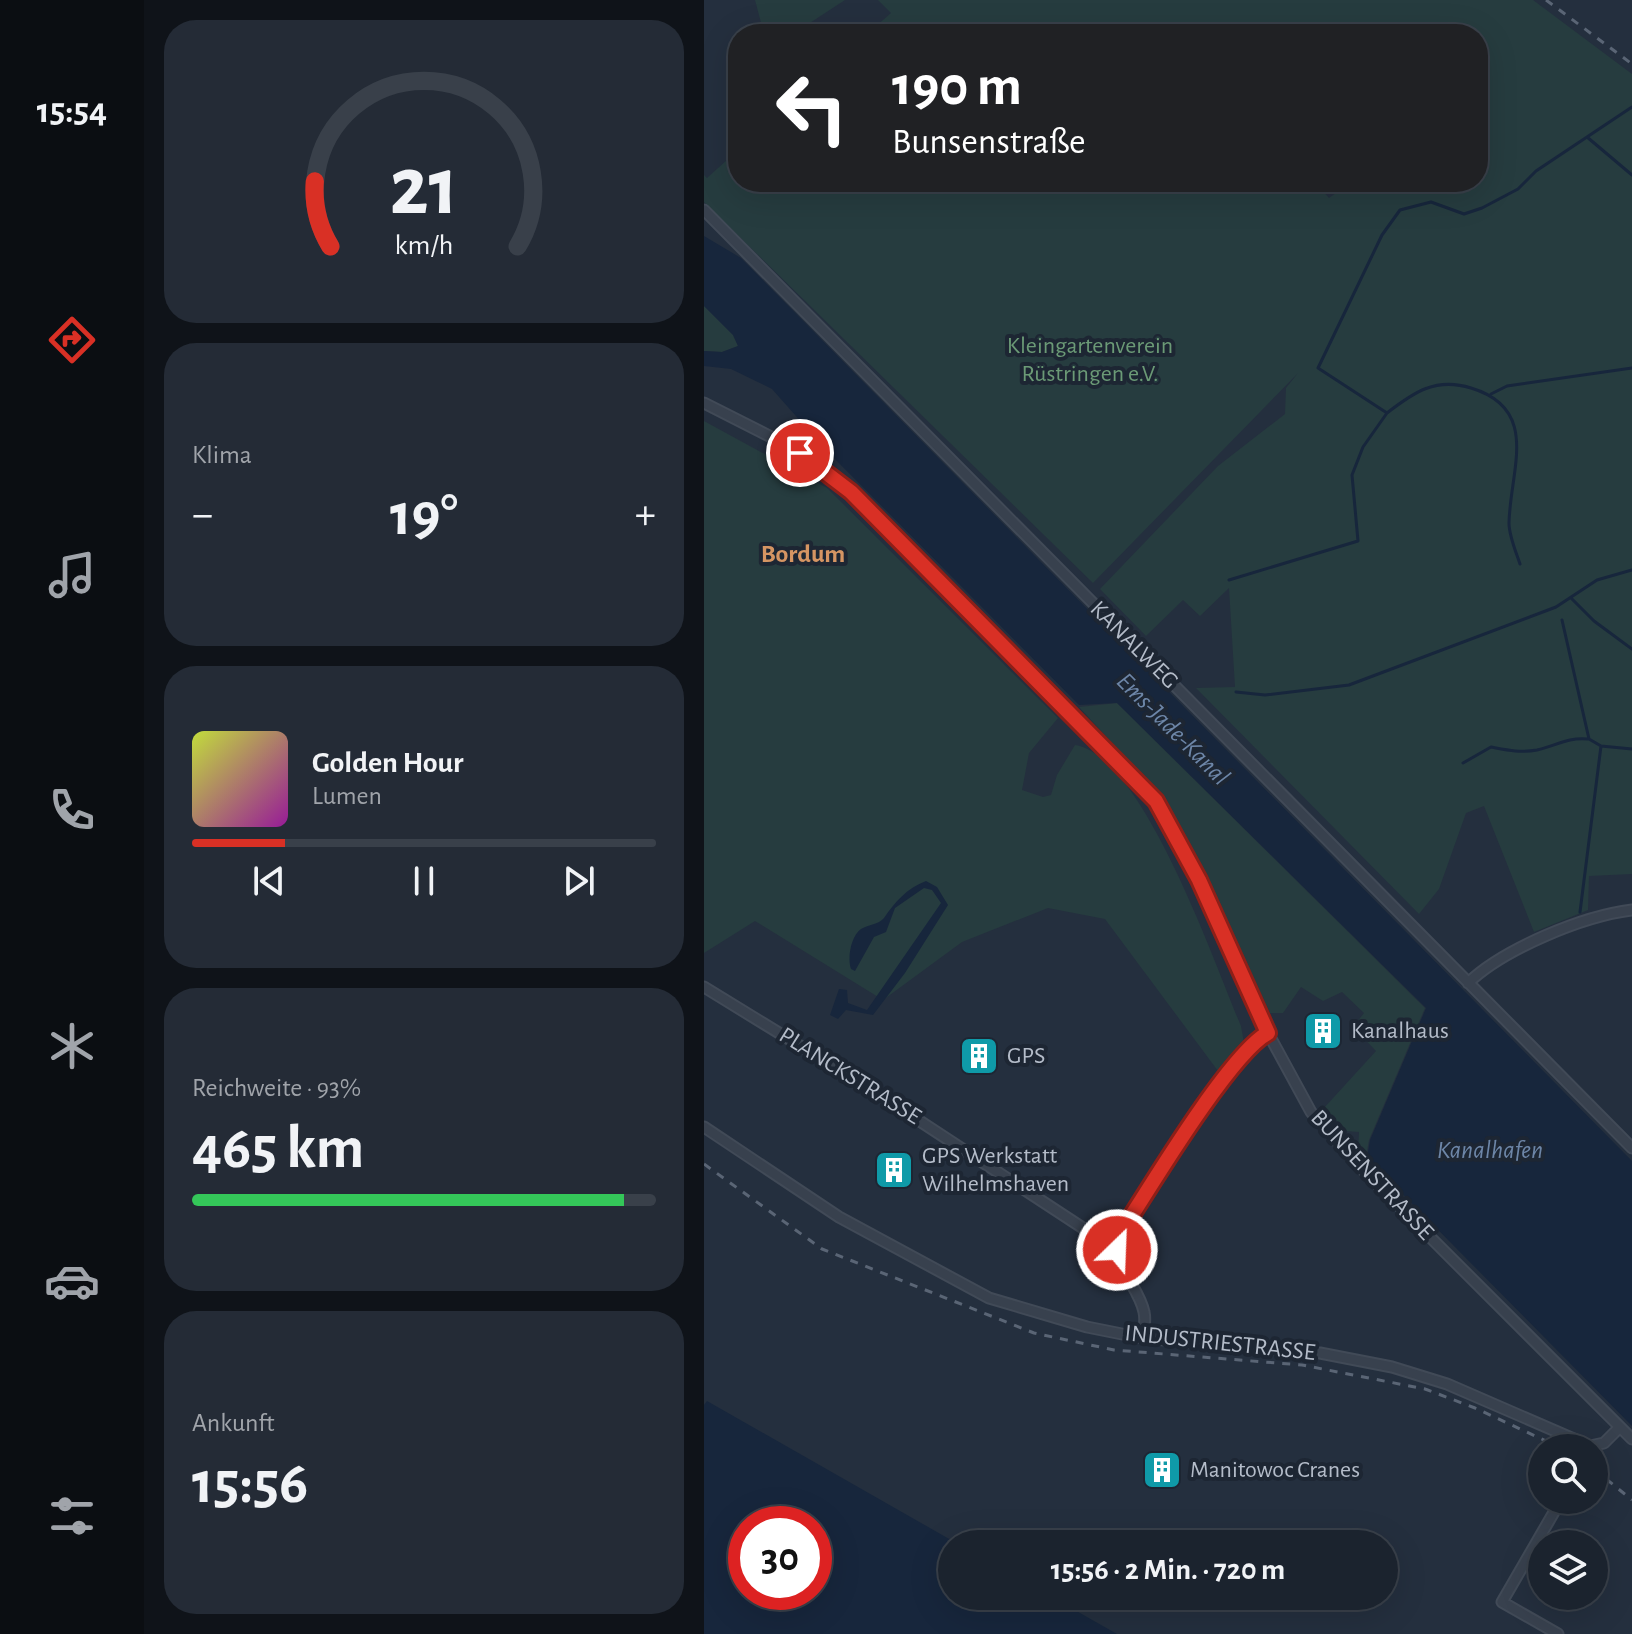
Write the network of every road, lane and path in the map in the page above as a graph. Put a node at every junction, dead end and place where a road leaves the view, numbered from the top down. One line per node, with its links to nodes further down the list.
1 (704, 210): 4 (street, KANALWEG)
2 (704, 403): 6 (street, BUNSENSTRASSE)
3 (1632, 910): 4 (street)
4 (1468, 983): 8 (street, KANALWEG)
5 (704, 987): 9 (street, PLANCKSTRASSE)
6 (1268, 1033): 9 (street); 11 (street, BUNSENSTRASSE)
7 (704, 1127): 10 (street, INDUSTRIESTRASSE)
8 (1632, 1148)
9 (1117, 1242): 10 (street)
10 (1142, 1338): 12 (street, INDUSTRIESTRASSE)
11 (1620, 1427): 13 (street, INDUSTRIESTRASSE); 14 (street, BUNSENSTRASSE)
12 (1561, 1434)
13 (1608, 1439)
14 (1632, 1439)
15 (1553, 1514): 16 (street)
16 (1558, 1634)

